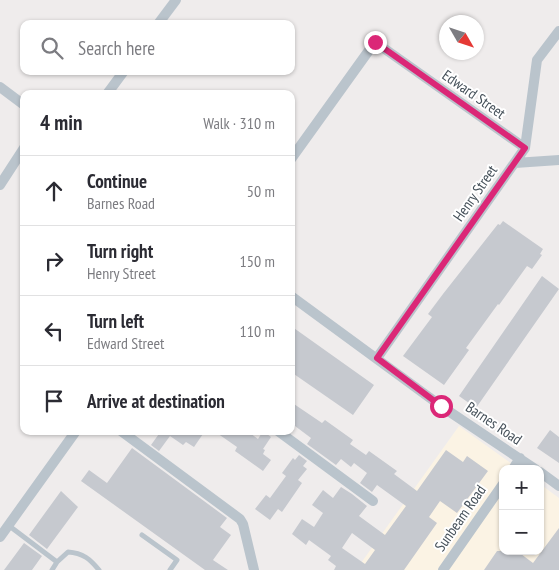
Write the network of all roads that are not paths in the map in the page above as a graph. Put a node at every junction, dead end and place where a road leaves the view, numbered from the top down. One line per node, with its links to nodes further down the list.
1 (176, 0): 2 (street)
2 (161, 20)
3 (559, 31): 8 (street, Henry Street)
4 (121, 75): 6 (street)
5 (0, 87): 7 (street)
6 (110, 90)
7 (20, 101)
8 (525, 148): 9 (street, Edward Street); 12 (street, Henry Street)
9 (295, 153)
10 (20, 154): 13 (street)
11 (559, 160): 12 (street)
12 (514, 163): 15 (street, Henry Street)
13 (0, 185)
14 (295, 299): 15 (street, Barnes Road)
15 (377, 358): 19 (street, Barnes Road)
16 (73, 435): 26 (street)
17 (126, 435): 33 (street)
18 (283, 435): 25 (street)
19 (520, 458): 20 (street); 21 (street, Barnes Road)
20 (516, 465)
21 (530, 465)
22 (544, 475): 23 (street)
23 (559, 486)
24 (499, 490): 34 (street, Sunbeam Road)
25 (373, 501)
26 (8, 525): 28 (street); 29 (lane)
27 (142, 535): 32 (lane)
28 (0, 537)
29 (57, 562): 30 (lane); 31 (lane)
30 (52, 570)
31 (99, 570)
32 (170, 570)
33 (254, 570)
34 (443, 570)

